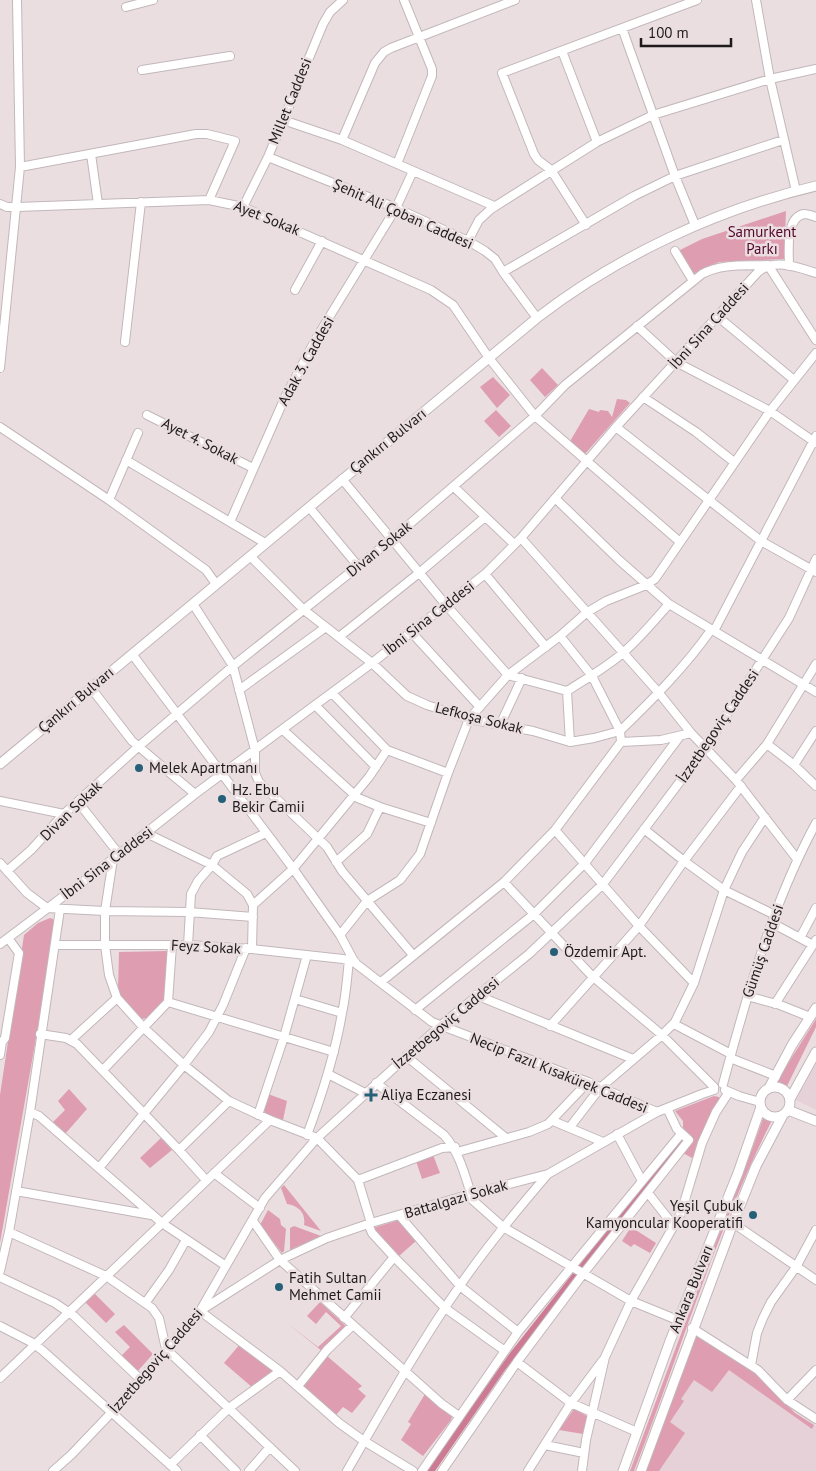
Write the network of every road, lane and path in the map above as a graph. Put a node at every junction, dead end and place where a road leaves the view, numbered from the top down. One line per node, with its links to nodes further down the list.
1 (16, 0): 24 (street)
2 (154, 0): 8 (street)
3 (343, 0): 17 (street, Millet Caddesi)
4 (404, 0): 10 (street)
5 (516, 0): 10 (street)
6 (698, 0): 9 (street)
7 (756, 0): 15 (street)
8 (126, 7)
9 (622, 28): 11 (street); 16 (street)
10 (419, 36): 18 (street); 23 (street)
11 (562, 51): 20 (street); 25 (street)
12 (230, 56): 14 (street)
13 (816, 68): 15 (street)
14 (142, 70)
15 (770, 79): 16 (street); 19 (street)
16 (654, 115): 20 (street); 27 (street)
17 (283, 120): 18 (street); 22 (street, Millet Caddesi)
18 (342, 140): 23 (street)
19 (783, 140): 27 (street); 29 (street)
20 (597, 142): 25 (street)
21 (91, 154): 24 (street); 30 (street); 33 (street)
22 (268, 157): 36 (street, Millet Caddesi); 37 (street, Şehit Ali Çoban Caddesi)
23 (397, 164): 26 (street)
24 (20, 167): 35 (street)
25 (551, 170): 34 (street); 39 (street)
26 (414, 171): 34 (street); 37 (street, Adak 3. Caddesi)
27 (675, 176): 39 (street); 40 (street)
28 (816, 186): 29 (main road, Çankırı Bulvarı)
29 (796, 191): 40 (main road, Çankırı Bulvarı)
30 (210, 200): 31 (street, Ayet Sokak); 36 (street, Ayet Sokak)
31 (141, 202): 33 (street, Ayet Sokak); 55 (street)
32 (0, 204): 35 (street, Ayet Sokak)
33 (98, 204): 35 (street, Ayet Sokak)
34 (494, 206): 42 (street)
35 (17, 207): 59 (street)
36 (243, 207): 41 (street, Ayet Sokak)
37 (396, 208): 42 (street, Şehit Ali Çoban Caddesi); 44 (street, Adak 3. Caddesi)
38 (816, 217): 46 (street)
39 (586, 225): 47 (street)
40 (695, 225): 52 (main road, Çankırı Bulvarı)
41 (322, 241): 44 (street, Ayet Sokak); 50 (street)
42 (468, 241): 47 (street, Şehit Ali Çoban Caddesi)
43 (675, 251): 49 (street)
44 (365, 260): 57 (street, Ayet Sokak); 72 (street, Adak 3. Caddesi)
45 (768, 265): 46 (street); 49 (street, Divan Sokak); 51 (street, İbni Sina Caddesi); 54 (street)
46 (789, 266): 48 (street)
47 (503, 272): 52 (street, Şehit Ali Çoban Caddesi)
48 (816, 273)
49 (693, 281): 53 (street, Divan Sokak)
50 (295, 290)
51 (717, 316): 58 (street, İbni Sina Caddesi); 60 (street)
52 (537, 318): 57 (main road, Çankırı Bulvarı)
53 (638, 326): 58 (street); 64 (street, Divan Sokak)
54 (816, 340)
55 (125, 342)
56 (816, 353): 60 (street)
57 (489, 358): 64 (street, Ayet Sokak); 73 (main road, Çankırı Bulvarı)
58 (676, 362): 61 (street, İbni Sina Caddesi); 62 (street)
59 (0, 368)
60 (794, 380): 62 (street)
61 (643, 397): 66 (street, İbni Sina Caddesi); 71 (street)
62 (770, 411): 68 (street); 71 (street)
63 (147, 415): 72 (street, Ayet 4. Sokak)
64 (535, 416): 70 (street, Ayet Sokak); 74 (street, Divan Sokak)
65 (0, 427): 76 (street)
66 (616, 427): 70 (street, İbni Sina Caddesi); 77 (street)
67 (138, 433): 69 (street)
68 (815, 440): 83 (street)
69 (126, 460): 76 (street); 80 (street)
70 (586, 461): 75 (street, İbni Sina Caddesi); 84 (street, Ayet Sokak)
71 (734, 462): 77 (street)
72 (253, 468): 80 (street, Adak 3. Caddesi)
73 (342, 479): 78 (main road, Çankırı Bulvarı); 82 (street)
74 (454, 487): 79 (street); 82 (street, Divan Sokak)
75 (555, 498): 81 (street, İbni Sina Caddesi); 94 (street)
76 (109, 500): 93 (street)
77 (709, 500): 83 (street); 84 (street)
78 (308, 507): 85 (main road, Çankırı Bulvarı); 89 (street)
79 (485, 517): 86 (street); 91 (street)
80 (230, 522): 85 (street)
81 (521, 538): 86 (street, İbni Sina Caddesi); 99 (street)
82 (391, 540): 89 (street, Divan Sokak); 91 (street)
83 (761, 541): 90 (street); 101 (street)
84 (680, 542): 94 (street)
85 (265, 543): 87 (main road, Çankırı Bulvarı)
86 (514, 544): 92 (street, İbni Sina Caddesi)
87 (250, 556): 93 (main road, Çankırı Bulvarı); 98 (street, Lefkoşa Sokak)
88 (816, 558): 90 (street, İzzetbegoviç Caddesi)
89 (358, 566): 98 (street, Divan Sokak)
90 (814, 571): 108 (street, İzzetbegoviç Caddesi)
91 (419, 573): 97 (street); 104 (street)
92 (484, 574): 97 (street, İbni Sina Caddesi); 105 (street)
93 (216, 584): 95 (main road, Çankırı Bulvarı)
94 (646, 585): 96 (street); 99 (street)
95 (193, 604): 107 (main road, Çankırı Bulvarı); 111 (street)
96 (669, 604): 101 (street); 106 (street)
97 (446, 605): 102 (street, İbni Sina Caddesi); 112 (street)
98 (304, 610): 100 (street, Lefkoşa Sokak); 111 (street, Divan Sokak)
99 (586, 613): 103 (street); 106 (street)
100 (326, 627): 104 (street, Lefkoşa Sokak); 117 (street)
101 (712, 630): 108 (street); 121 (street)
102 (412, 633): 109 (street, İbni Sina Caddesi); 123 (street)
103 (560, 636): 105 (street); 113 (street)
104 (340, 637): 109 (street, Lefkoşa Sokak)
105 (546, 646): 112 (street)
106 (623, 653): 113 (street); 121 (street)
107 (132, 654): 116 (main road, Çankırı Bulvarı); 124 (street, Necip Fazıl Kısakürek Caddesi)
108 (762, 659): 115 (street); 136 (street, İzzetbegoviç Caddesi)
109 (372, 662): 120 (street, İbni Sina Caddesi); 125 (street, Lefkoşa Sokak)
110 (816, 664): 115 (street)
111 (233, 666): 117 (street); 124 (street, Divan Sokak)
112 (508, 675): 114 (street); 123 (street)
113 (592, 676): 118 (street); 128 (street)
114 (522, 678): 118 (street); 126 (street)
115 (803, 684): 119 (street); 134 (street)
116 (91, 688): 135 (street); 139 (main road, Çankırı Bulvarı)
117 (239, 690): 137 (street)
118 (567, 692): 132 (street)
119 (816, 692)
120 (332, 693): 122 (street, İbni Sina Caddesi); 138 (street)
121 (659, 693): 128 (street); 130 (street)
122 (315, 705): 127 (street, İbni Sina Caddesi); 141 (street)
123 (480, 707): 125 (street)
124 (178, 714): 135 (street, Divan Sokak); 143 (street, Necip Fazıl Kısakürek Caddesi)
125 (469, 719): 126 (street, Lefkoşa Sokak); 142 (street)
126 (500, 725): 132 (street, Lefkoşa Sokak)
127 (283, 730): 137 (street, İbni Sina Caddesi); 147 (street)
128 (620, 731): 132 (street, Lefkoşa Sokak); 133 (street)
129 (816, 731): 140 (street)
130 (691, 733): 131 (street); 136 (street)
131 (680, 736): 133 (street); 166 (street)
132 (570, 742)
133 (621, 742): 156 (street)
134 (767, 744): 140 (street); 144 (street)
135 (138, 747): 146 (street); 149 (street, Divan Sokak)
136 (706, 747): 144 (street); 155 (street, İzzetbegoviç Caddesi)
137 (255, 750): 143 (street, İbni Sina Caddesi); 159 (street)
138 (387, 750): 141 (street); 142 (street)
139 (0, 764)
140 (794, 765): 145 (street)
141 (376, 767): 147 (street)
142 (448, 773): 153 (street)
143 (223, 774): 146 (street, İbni Sina Caddesi); 158 (street, Necip Fazıl Kısakürek Caddesi)
144 (738, 783): 152 (street); 163 (street)
145 (816, 786)
146 (195, 794): 157 (street, İbni Sina Caddesi)
147 (353, 794): 150 (street); 159 (street)
148 (0, 801): 151 (street)
149 (78, 802): 151 (street, Divan Sokak); 161 (street)
150 (380, 807): 153 (street); 164 (street)
151 (64, 814): 169 (street, Divan Sokak)
152 (765, 818): 162 (street); 172 (street)
153 (431, 823): 173 (street)
154 (816, 823): 160 (street, Gümüş Caddesi)
155 (644, 829): 163 (street); 171 (street, İzzetbegoviç Caddesi)
156 (555, 830): 166 (street); 170 (street)
157 (146, 833): 161 (street, İbni Sina Caddesi); 167 (street)
158 (266, 833): 167 (street); 168 (street, Necip Fazıl Kısakürek Caddesi)
159 (318, 838): 164 (street); 168 (street)
160 (812, 838): 162 (street, Gümüş Caddesi)
161 (116, 856): 175 (street, İbni Sina Caddesi); 178 (street)
162 (797, 859): 182 (street, Gümüş Caddesi)
163 (684, 861): 172 (street); 183 (street)
164 (336, 862): 173 (street)
165 (0, 863): 169 (street)
166 (585, 863): 171 (street); 180 (street)
167 (212, 865): 174 (street); 179 (street)
168 (293, 869): 174 (street); 185 (street, Necip Fazıl Kısakürek Caddesi)
169 (7, 870): 175 (street)
170 (504, 882): 180 (street); 196 (street)
171 (603, 884): 183 (street); 184 (street, İzzetbegoviç Caddesi)
172 (724, 890): 182 (street); 200 (street)
173 (367, 901): 185 (street); 196 (street)
174 (253, 905): 181 (street)
175 (47, 908): 177 (street); 186 (street, İbni Sina Caddesi)
176 (816, 908): 187 (street)
177 (60, 909): 178 (street); 190 (street)
178 (105, 911): 179 (street); 191 (street)
179 (189, 912): 181 (street); 193 (street)
180 (534, 914): 184 (street); 208 (street)
181 (253, 917): 194 (street)
182 (774, 919): 187 (street); 202 (street, Gümüş Caddesi)
183 (639, 926): 198 (street); 200 (street)
184 (553, 932): 198 (street); 201 (street, İzzetbegoviç Caddesi)
185 (340, 935): 197 (street, Necip Fazıl Kısakürek Caddesi)
186 (8, 938): 189 (street, İbni Sina Caddesi); 220 (street)
187 (800, 938): 188 (street)
188 (814, 943): 206 (street)
189 (0, 944)
190 (55, 945): 191 (street, Feyz Sokak); 216 (street)
191 (105, 945): 192 (street, Feyz Sokak); 203 (street)
192 (172, 945): 193 (street, Feyz Sokak); 205 (street)
193 (188, 945): 194 (street, Feyz Sokak)
194 (249, 949): 195 (street, Feyz Sokak); 210 (street)
195 (307, 954): 197 (street, Feyz Sokak); 204 (street)
196 (412, 955): 199 (street)
197 (352, 961): 199 (street, Necip Fazıl Kısakürek Caddesi); 209 (street)
198 (592, 976): 214 (street); 217 (street)
199 (381, 982): 208 (street, Necip Fazıl Kısakürek Caddesi)
200 (694, 983): 212 (street)
201 (476, 995): 213 (street, İzzetbegoviç Caddesi); 214 (street)
202 (747, 996): 206 (street); 225 (street, Gümüş Caddesi)
203 (117, 998): 215 (street); 219 (street)
204 (295, 999): 209 (street); 218 (street)
205 (168, 1002): 210 (street); 215 (street)
206 (775, 1004): 211 (street)
207 (816, 1008): 211 (main road)
208 (415, 1010): 213 (street, Necip Fazıl Kısakürek Caddesi)
209 (342, 1013): 221 (street)
210 (217, 1017): 218 (street); 227 (street)
211 (810, 1017): 230 (main road)
212 (674, 1024): 217 (street); 225 (street)
213 (440, 1026): 224 (street, İzzetbegoviç Caddesi); 231 (street, Necip Fazıl Kısakürek Caddesi)
214 (550, 1026): 226 (street)
215 (144, 1028): 227 (street); 228 (street)
216 (40, 1034): 219 (street); 242 (street)
217 (662, 1035): 226 (street); 235 (street)
218 (284, 1037): 221 (street); 246 (street)
219 (71, 1040): 228 (street)
220 (1, 1042): 223 (street)
221 (334, 1052): 229 (street)
222 (816, 1052): 238 (main road)
223 (0, 1055)
224 (406, 1056): 232 (street, İzzetbegoviç Caddesi); 255 (street)
225 (730, 1056): 230 (street); 236 (street, Gümüş Caddesi)
226 (633, 1059): 233 (street)
227 (184, 1065): 239 (street); 245 (street)
228 (103, 1070): 245 (street)
229 (328, 1074): 237 (street); 253 (street)
230 (776, 1076): 234 (main road)
231 (588, 1082): 233 (street, Necip Fazıl Kısakürek Caddesi); 248 (street)
232 (376, 1083): 237 (street, İzzetbegoviç Caddesi); 258 (street)
233 (600, 1088): 243 (street, Necip Fazıl Kısakürek Caddesi); 250 (street)
234 (769, 1088): 238 (main road); 240 (main road)
235 (714, 1089): 236 (street); 241 (street, Battalgazi Sokak)
236 (726, 1089): 240 (street); 275 (street, Gümüş Caddesi)
237 (365, 1093): 254 (street, İzzetbegoviç Caddesi)
238 (790, 1099): 244 (main road)
239 (229, 1101): 246 (street); 257 (street)
240 (761, 1104): 244 (main road); 321 (main road, Ankara Bulvarı)
241 (667, 1108): 243 (street, Battalgazi Sokak); 252 (street)
242 (30, 1112): 259 (street); 265 (street)
243 (657, 1112): 251 (street, Battalgazi Sokak)
244 (785, 1112): 249 (main road); 274 (main road, Ankara Bulvarı)
245 (144, 1114): 257 (street); 259 (street)
246 (258, 1115): 247 (street)
247 (270, 1120): 253 (street); 260 (street)
248 (553, 1121): 250 (street); 255 (street)
249 (816, 1122)
250 (570, 1128): 256 (street)
251 (617, 1134): 256 (street, Battalgazi Sokak); 264 (street)
252 (681, 1134): 264 (street); 266 (street)
253 (308, 1135): 254 (street)
254 (317, 1138): 263 (street); 268 (street, İzzetbegoviç Caddesi)
255 (506, 1138): 258 (street)
256 (603, 1142): 261 (street, Battalgazi Sokak)
257 (179, 1150): 262 (street)
258 (456, 1150): 263 (street); 267 (street)
259 (99, 1168): 270 (street)
260 (214, 1173): 262 (street); 268 (street)
261 (548, 1174): 267 (street, Battalgazi Sokak); 276 (street)
262 (206, 1180): 272 (street)
263 (358, 1180): 273 (street)
264 (642, 1181): 284 (street)
265 (16, 1191): 270 (street); 278 (street)
266 (648, 1193): 275 (street); 286 (street)
267 (469, 1194): 269 (street, Battalgazi Sokak); 276 (street)
268 (260, 1208): 271 (street, İzzetbegoviç Caddesi)
269 (399, 1215): 273 (street, Battalgazi Sokak); 290 (street)
270 (153, 1216): 272 (street)
271 (253, 1221): 281 (street); 282 (street, İzzetbegoviç Caddesi)
272 (162, 1223): 279 (street); 287 (street)
273 (370, 1223): 280 (street); 281 (street, Battalgazi Sokak)
274 (733, 1223): 283 (street); 300 (main road, Ankara Bulvarı)
275 (674, 1226): 291 (street, Gümüş Caddesi)
276 (503, 1228): 284 (street); 290 (street)
277 (816, 1230): 283 (street)
278 (9, 1232): 285 (street); 287 (street)
279 (186, 1240): 282 (street); 292 (street)
280 (394, 1257): 293 (street); 296 (street)
281 (280, 1260): 295 (street, Battalgazi Sokak); 296 (street)
282 (226, 1266): 295 (street, İzzetbegoviç Caddesi)
283 (796, 1267): 289 (street); 307 (street)
284 (573, 1268): 286 (street); 301 (street)
285 (0, 1271)
286 (583, 1274): 291 (street); 306 (street)
287 (106, 1276): 292 (street); 294 (street)
288 (0, 1277): 294 (street)
289 (816, 1280)
290 (460, 1286): 293 (street); 301 (street)
291 (631, 1301): 297 (street); 305 (street, Gümüş Caddesi)
292 (146, 1302): 303 (street)
293 (445, 1308): 304 (street); 310 (street)
294 (68, 1311): 302 (street); 312 (street)
295 (200, 1311): 303 (street, İzzetbegoviç Caddesi); 309 (street)
296 (344, 1318): 298 (street)
297 (675, 1320)
298 (353, 1325): 310 (street); 313 (street)
299 (0, 1326): 302 (street)
300 (692, 1328): 307 (street); 340 (main road, Ankara Bulvarı)
301 (518, 1332): 304 (street)
302 (36, 1345): 311 (street); 317 (street)
303 (166, 1349): 312 (street, İzzetbegoviç Caddesi); 316 (street)
304 (505, 1352): 319 (street)
305 (605, 1357): 315 (street); 318 (street)
306 (517, 1362): 315 (street); 336 (street)
307 (751, 1366): 314 (street)
308 (816, 1370): 314 (street)
309 (280, 1371): 313 (street); 316 (street)
310 (405, 1371): 319 (street); 323 (street)
311 (0, 1378)
312 (140, 1379): 317 (street, İzzetbegoviç Caddesi)
313 (298, 1386): 323 (street)
314 (787, 1400): 320 (street)
315 (571, 1403): 318 (street); 324 (street)
316 (229, 1408): 322 (street); 325 (street)
317 (112, 1412): 327 (street); 328 (street, İzzetbegoviç Caddesi)
318 (592, 1413): 321 (street); 326 (street)
319 (459, 1416): 335 (street)
320 (816, 1419)
321 (637, 1432): 339 (main road, Ankara Bulvarı)
322 (200, 1435): 327 (street); 330 (street)
323 (364, 1441): 333 (street); 334 (street)
324 (545, 1445): 326 (street); 337 (street)
325 (270, 1447): 331 (street); 332 (street)
326 (584, 1453): 338 (street)
327 (170, 1465): 329 (street)
328 (53, 1471)
329 (177, 1471)
330 (236, 1471)
331 (250, 1471)
332 (295, 1471)
333 (346, 1471)
334 (413, 1471)
335 (422, 1471)
336 (442, 1471)
337 (528, 1471)
338 (582, 1471)
339 (623, 1471)
340 (641, 1471)

